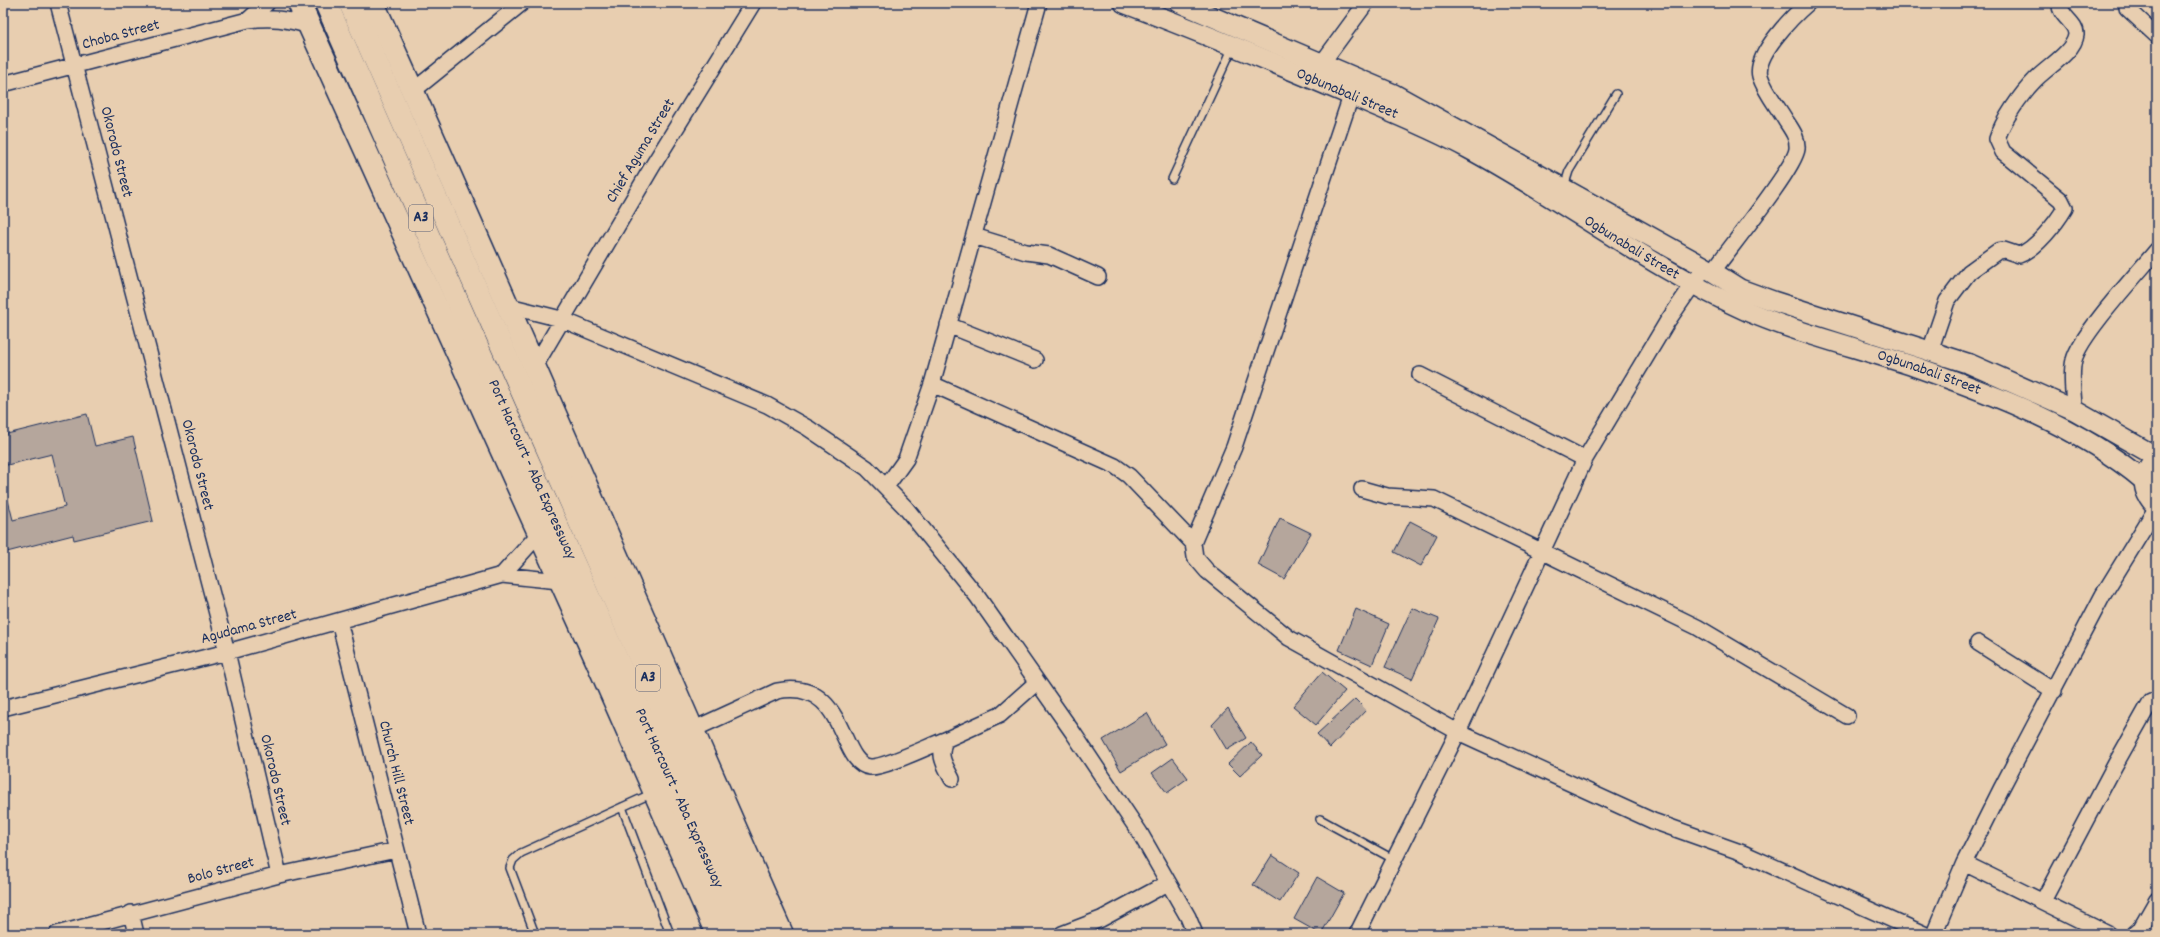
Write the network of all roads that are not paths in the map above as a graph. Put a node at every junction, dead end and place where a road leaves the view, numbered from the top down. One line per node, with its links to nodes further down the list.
1 (58, 3): 21 (street, Okorodo Street)
2 (267, 3): 16 (street)
3 (299, 3): 17 (main road)
4 (326, 3): 83 (main road, Port Harcourt - Aba Expressway / A3)
5 (350, 3): 84 (main road, Port Harcourt - Aba Expressway / A3)
6 (373, 3): 23 (main road)
7 (522, 3): 23 (street)
8 (753, 3): 34 (street, Chief Aguma Street)
9 (1039, 3): 28 (street)
10 (1124, 3): 19 (street, Ogbunabali Street)
11 (1366, 3): 20 (street)
12 (1808, 3): 30 (street)
13 (2060, 3): 36 (street)
14 (1193, 5): 20 (street, Ogbunabali Street)
15 (2127, 8): 18 (street)
16 (248, 20): 17 (street, Choba Street); 21 (street, Choba Street)
17 (309, 26): 48 (main road)
18 (2157, 36)
19 (1234, 45): 25 (street, Ogbunabali Street); 26 (lane)
20 (1322, 63): 27 (street, Ogbunabali Street)
21 (75, 66): 22 (street, Choba Street); 55 (street, Okorodo Street)
22 (3, 84)
23 (413, 91): 33 (main road)
24 (1616, 94): 27 (lane)
25 (1351, 96): 32 (street, Ogbunabali Street); 49 (street)
26 (1172, 179)
27 (1563, 189): 30 (street, Ogbunabali Street)
28 (974, 236): 31 (street); 35 (street)
29 (2157, 250): 41 (street)
30 (1709, 269): 32 (street); 36 (street, Ogbunabali Street)
31 (1098, 277)
32 (1693, 285): 43 (street); 44 (street, Ogbunabali Street)
33 (509, 306): 34 (street); 38 (main road)
34 (561, 319): 38 (street, Chief Aguma Street); 45 (street)
35 (948, 325): 37 (street); 40 (street)
36 (1930, 351): 41 (street, Ogbunabali Street)
37 (1035, 360)
38 (535, 366): 61 (main road)
39 (1420, 375): 43 (street)
40 (932, 384): 45 (street); 49 (street)
41 (2074, 410): 42 (street, Ogbunabali Street)
42 (2157, 457): 44 (street)
43 (1584, 459): 50 (street)
44 (2143, 480): 47 (street)
45 (886, 487): 56 (street)
46 (1362, 489): 50 (street)
47 (2157, 507): 57 (street)
48 (538, 535): 51 (street); 52 (main road)
49 (1193, 543): 62 (street)
50 (1542, 551): 60 (street); 62 (street)
51 (502, 575): 52 (street); 53 (street, Agudama Street)
52 (559, 581): 65 (main road)
53 (339, 621): 55 (street, Agudama Street); 68 (street, Church Hill Street)
54 (1978, 643): 57 (street)
55 (226, 652): 59 (street, Agudama Street); 71 (street, Okorodo Street)
56 (1037, 682): 63 (street); 72 (street)
57 (2054, 691): 70 (street)
58 (2152, 701): 74 (street)
59 (3, 708)
60 (1847, 716)
61 (692, 730): 63 (street); 85 (main road)
62 (1458, 732): 69 (street); 89 (street)
63 (945, 740): 64 (street)
64 (952, 779)
65 (655, 793): 66 (lane); 82 (main road)
66 (622, 807): 80 (lane); 81 (lane)
67 (1320, 819): 69 (lane)
68 (396, 850): 71 (street, Bolo Street); 79 (street, Church Hill Street)
69 (1393, 859): 88 (street)
70 (1964, 863): 74 (street); 90 (street)
71 (279, 874): 75 (street, Bolo Street)
72 (1168, 883): 86 (street); 87 (street)
73 (2157, 900): 91 (street)
74 (2043, 901): 76 (street)
75 (131, 913): 77 (street, Bolo Street); 78 (street)
76 (2102, 933)
77 (57, 934)
78 (136, 934)
79 (418, 934)
80 (535, 934)
81 (670, 934)
82 (717, 934)
83 (740, 934)
84 (762, 934)
85 (782, 934)
86 (1062, 934)
87 (1195, 934)
88 (1357, 934)
89 (1924, 934)
90 (1934, 934)
91 (2134, 934)

